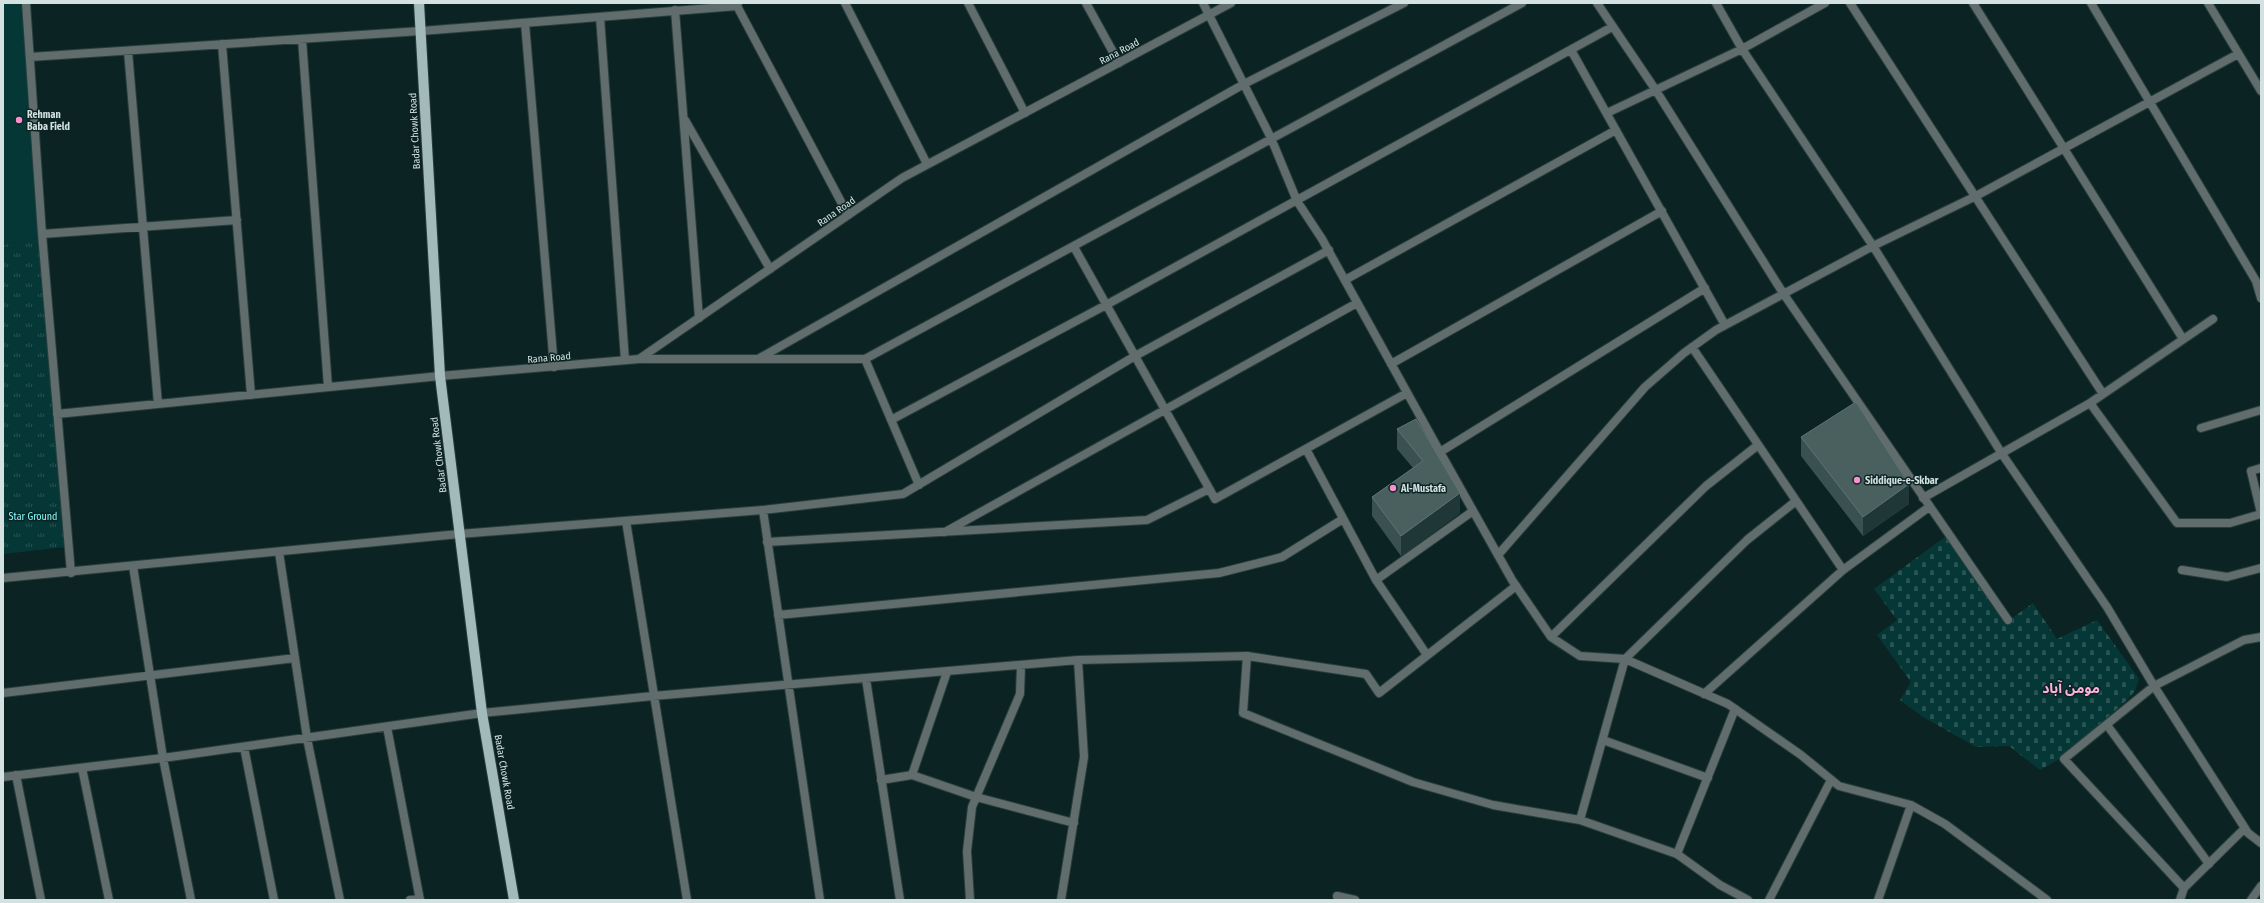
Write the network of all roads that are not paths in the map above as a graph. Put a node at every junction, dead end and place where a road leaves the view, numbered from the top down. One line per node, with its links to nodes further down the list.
1 (26, 3): 30 (street)
2 (419, 3): 23 (main road, Badar Chowk Road)
3 (845, 3): 42 (street)
4 (968, 3): 36 (street)
5 (1086, 3): 31 (street)
6 (1203, 3): 19 (street)
7 (1231, 3): 19 (street, Rana Road)
8 (1404, 3): 32 (street)
9 (1522, 3): 40 (street)
10 (1597, 3): 22 (street)
11 (1716, 3): 26 (street)
12 (1826, 3): 26 (street)
13 (1850, 3): 43 (street)
14 (1973, 3): 41 (street)
15 (2092, 3): 35 (street)
16 (2208, 3): 29 (street)
17 (738, 4): 18 (street); 46 (street)
18 (675, 10): 20 (street); 38 (street)
19 (1209, 14): 31 (street, Rana Road); 32 (street)
20 (600, 17): 21 (street); 68 (street)
21 (525, 23): 23 (street); 71 (street)
22 (1612, 27): 27 (street); 33 (street)
23 (421, 31): 24 (street); 72 (main road, Badar Chowk Road)
24 (302, 39): 25 (street); 73 (street)
25 (222, 44): 28 (street); 47 (street)
26 (1742, 49): 33 (street); 50 (street)
27 (1571, 50): 37 (street); 44 (street)
28 (128, 51): 30 (street); 48 (street)
29 (2238, 54): 34 (street); 35 (street)
30 (30, 57): 49 (street)
31 (1119, 63): 36 (street, Rana Road)
32 (1244, 84): 40 (street); 69 (street)
33 (1656, 89): 37 (street); 56 (street)
34 (2261, 91)
35 (2151, 102): 41 (street); 57 (street)
36 (1025, 113): 42 (street, Rana Road)
37 (1607, 113): 39 (street)
38 (684, 117): 53 (street); 60 (street)
39 (1616, 130): 45 (street); 54 (street)
40 (1271, 138): 44 (street); 51 (street)
41 (2063, 149): 43 (street); 63 (street)
42 (927, 164): 46 (street, Rana Road)
43 (1976, 196): 50 (street); 75 (street)
44 (1297, 201): 52 (street); 59 (street)
45 (1662, 211): 55 (street); 70 (street)
46 (848, 215): 53 (street, Rana Road)
47 (237, 220): 48 (street); 76 (street)
48 (144, 228): 49 (street); 78 (street)
49 (42, 234): 81 (street)
50 (1873, 246): 56 (street); 87 (street)
51 (1074, 247): 59 (street); 67 (street)
52 (1328, 250): 54 (street); 65 (street)
53 (770, 269): 60 (street, Rana Road)
54 (1345, 280): 58 (street)
55 (1705, 288): 62 (street); 86 (street)
56 (1783, 293): 62 (street); 91 (street)
57 (2261, 298)
58 (1357, 303): 70 (street); 79 (street)
59 (1106, 305): 65 (street); 82 (street)
60 (699, 318): 66 (street, Rana Road)
61 (2213, 319): 63 (street)
62 (1726, 325): 64 (street)
63 (2183, 340): 75 (street)
64 (1692, 347): 84 (street); 103 (street)
65 (1135, 356): 79 (street); 89 (street)
66 (638, 359): 68 (street, Rana Road); 69 (street)
67 (865, 359): 69 (street); 82 (street)
68 (626, 360): 71 (street, Rana Road)
69 (757, 360)
70 (1391, 364): 74 (street)
71 (554, 367): 72 (street, Rana Road)
72 (440, 376): 73 (street, Rana Road); 100 (main road, Badar Chowk Road)
73 (328, 387): 76 (street, Rana Road)
74 (1407, 393): 85 (street); 86 (street)
75 (2103, 394): 77 (street)
76 (251, 395): 78 (street, Rana Road)
77 (2090, 403): 87 (street); 96 (street)
78 (158, 404): 81 (street, Rana Road)
79 (1164, 410): 90 (street); 99 (street)
80 (2261, 410): 83 (street)
81 (58, 414): 108 (street)
82 (890, 420): 89 (street)
83 (2201, 428)
84 (1758, 445): 92 (street); 114 (street)
85 (1306, 449): 90 (street); 97 (street)
86 (1440, 452): 95 (street)
87 (2002, 454): 91 (street); 126 (street)
88 (2261, 468): 96 (street)
89 (919, 485): 94 (street)
90 (1209, 490): 99 (street)
91 (1923, 498): 93 (street)
92 (1796, 502): 106 (street); 120 (street)
93 (1929, 507): 106 (street); 113 (street)
94 (763, 510): 98 (street); 101 (street)
95 (1473, 511): 103 (street); 110 (street)
96 (2261, 513)
97 (1343, 519): 110 (street); 112 (street)
98 (626, 521): 100 (street); 129 (street)
99 (944, 532): 101 (street)
100 (459, 534): 102 (street); 131 (main road, Badar Chowk Road)
101 (767, 542): 112 (street)
102 (278, 552): 104 (street); 118 (street)
103 (1498, 555): 111 (street)
104 (133, 566): 108 (street); 123 (street)
105 (2261, 568): 107 (street)
106 (1843, 570): 128 (street)
107 (2182, 570)
108 (71, 572): 109 (street)
109 (3, 578)
110 (1376, 580): 116 (street)
111 (1516, 586): 114 (street); 116 (street)
112 (778, 615): 125 (street)
113 (2008, 620)
114 (1551, 637): 120 (street)
115 (2261, 637): 126 (street)
116 (1427, 655): 117 (street)
117 (1247, 656): 119 (street); 147 (street)
118 (295, 658): 123 (street); 134 (street)
119 (1078, 660): 121 (street); 148 (street)
120 (1625, 660): 128 (street); 135 (street)
121 (1021, 665): 122 (street); 145 (street)
122 (947, 672): 124 (street); 140 (street)
123 (150, 674): 127 (street); 137 (street)
124 (866, 679): 125 (street); 143 (street)
125 (788, 686): 129 (street); 165 (street)
126 (2154, 686): 132 (street); 149 (street)
127 (3, 693)
128 (1704, 694): 130 (street)
129 (653, 696): 131 (street); 164 (street)
130 (1736, 709): 142 (street); 144 (street)
131 (482, 713): 133 (street); 163 (main road, Badar Chowk Road)
132 (2107, 725): 152 (street); 154 (street)
133 (387, 727): 134 (street); 156 (street)
134 (307, 738): 136 (street); 161 (street)
135 (1603, 740): 142 (street); 147 (street)
136 (244, 747): 137 (street); 160 (street)
137 (163, 758): 138 (street); 159 (street)
138 (82, 768): 139 (street); 158 (street)
139 (16, 775): 141 (street); 157 (street)
140 (912, 775): 143 (street); 145 (street)
141 (3, 777)
142 (1708, 778): 151 (street)
143 (881, 780): 166 (street)
144 (1831, 780): 146 (street); 171 (street)
145 (976, 797): 148 (street); 167 (street)
146 (1911, 805): 172 (street); 173 (street)
147 (1580, 820): 151 (street)
148 (1074, 823): 168 (street)
149 (2245, 828): 150 (street); 152 (street)
150 (2261, 843)
151 (1677, 854): 170 (street)
152 (2209, 864): 154 (street)
153 (2261, 886): 175 (street)
154 (2184, 888): 174 (street)
155 (1337, 896): 169 (street)
156 (420, 899): 162 (street)
157 (41, 900)
158 (109, 900)
159 (191, 900)
160 (274, 900)
161 (340, 900)
162 (410, 900)
163 (514, 900)
164 (687, 900)
165 (820, 900)
166 (900, 900)
167 (970, 900)
168 (1061, 900)
169 (1355, 900)
170 (1748, 900)
171 (1769, 900)
172 (1878, 900)
173 (2047, 900)
174 (2180, 900)
175 (2251, 900)

